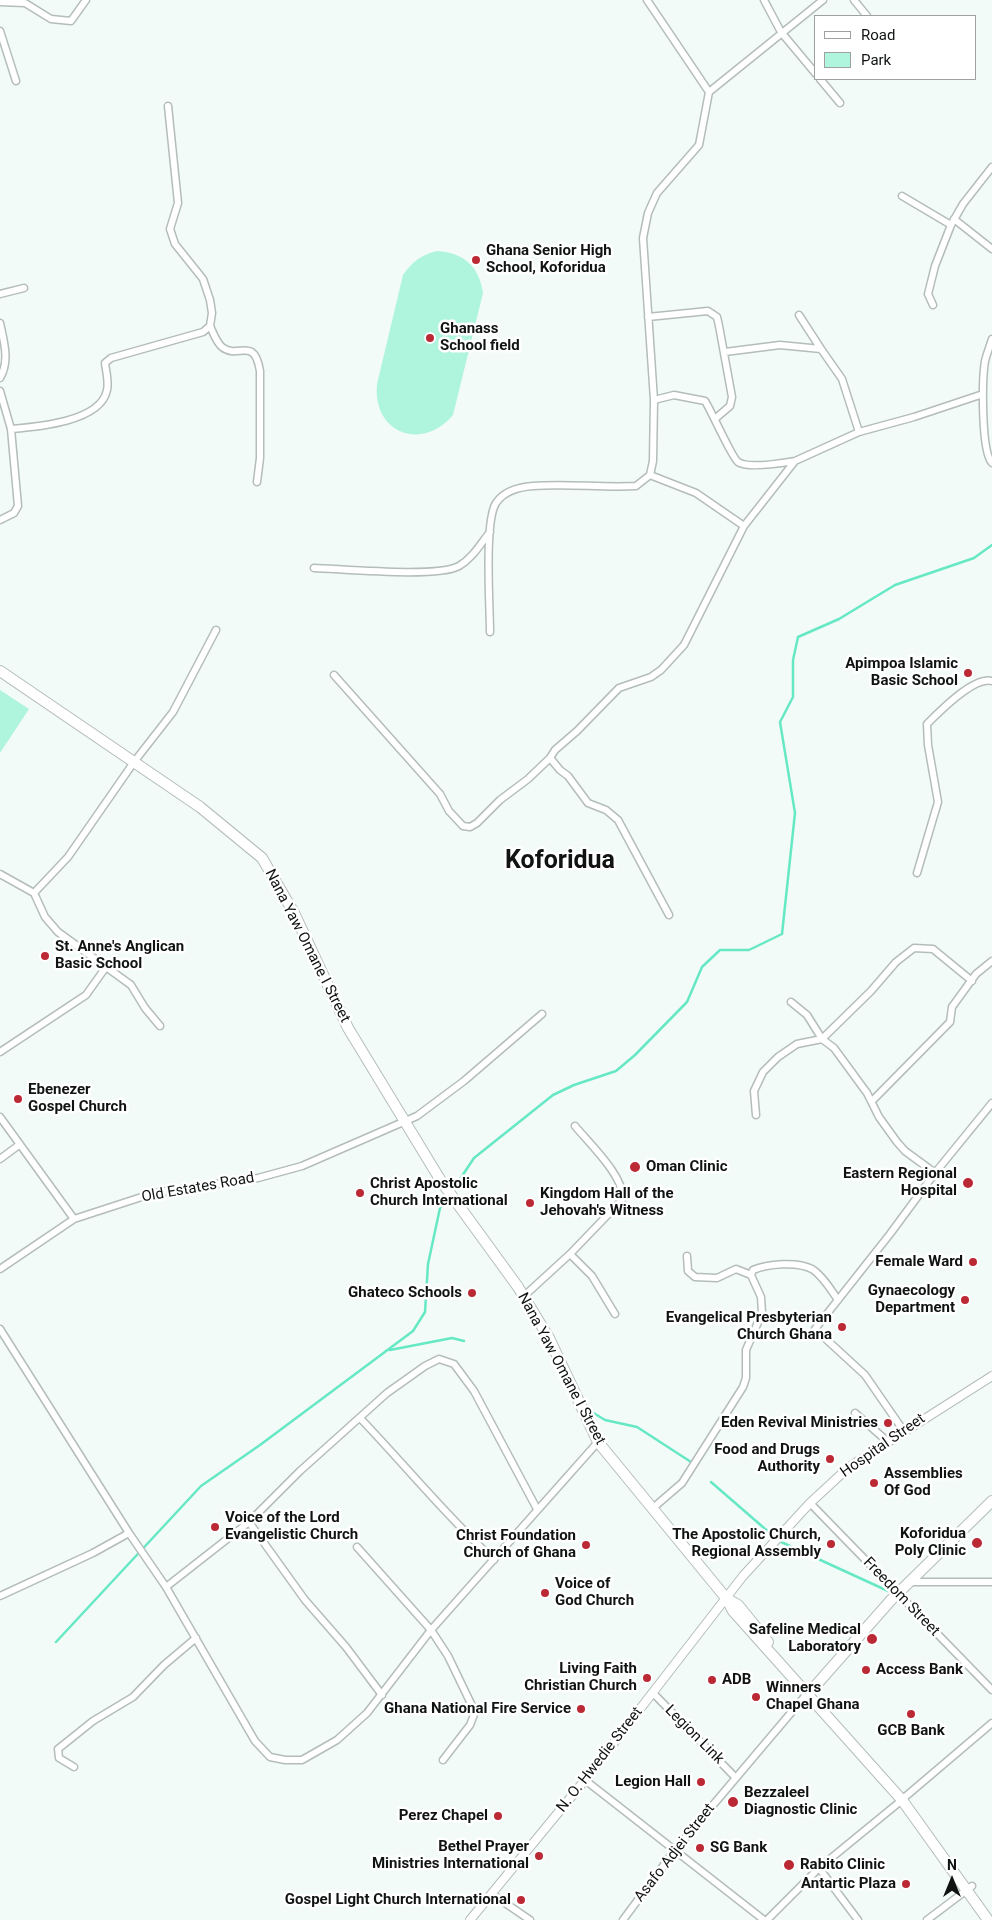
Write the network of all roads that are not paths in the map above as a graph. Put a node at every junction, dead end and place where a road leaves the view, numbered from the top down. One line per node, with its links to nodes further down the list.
1 (86, 0): 6 (street)
2 (647, 0): 13 (street)
3 (764, 0): 9 (street)
4 (823, 0): 9 (street)
5 (854, 0): 7 (street)
6 (0, 2)
7 (867, 15)
8 (0, 31): 12 (street)
9 (781, 32): 10 (street); 13 (street)
10 (814, 72)
11 (821, 80): 14 (street)
12 (16, 81)
13 (709, 92): 24 (street)
14 (840, 102)
15 (168, 106): 26 (street)
16 (992, 168): 18 (street)
17 (902, 196): 18 (street)
18 (953, 222): 19 (street); 22 (street)
19 (992, 249)
20 (24, 288): 21 (street)
21 (0, 294)
22 (933, 305)
23 (799, 315): 28 (street)
24 (648, 317): 29 (street); 33 (street)
25 (0, 323): 30 (street)
26 (210, 326): 35 (street); 40 (street)
27 (992, 339): 32 (street)
28 (821, 349): 29 (street); 36 (street)
29 (725, 352): 34 (street)
30 (0, 378)
31 (0, 391): 35 (street)
32 (983, 394): 36 (street); 38 (street)
33 (654, 400): 34 (street); 39 (street)
34 (716, 418): 37 (street)
35 (11, 429): 41 (street)
36 (859, 432): 37 (street)
37 (796, 461): 42 (street)
38 (992, 463)
39 (650, 475): 42 (street); 43 (street)
40 (257, 482)
41 (0, 520)
42 (744, 526): 50 (street)
43 (490, 532): 44 (street); 46 (street)
44 (314, 568)
45 (216, 630): 51 (street)
46 (490, 632)
47 (0, 671): 51 (main road, Nana Yaw Omane I Street)
48 (334, 675): 50 (street)
49 (992, 681): 52 (street)
50 (550, 758): 55 (street)
51 (134, 762): 54 (street); 68 (main road, Nana Yaw Omane I Street)
52 (917, 873)
53 (0, 874): 54 (street)
54 (34, 893): 57 (street)
55 (669, 915)
56 (992, 961): 58 (street)
57 (106, 967): 61 (street); 63 (street)
58 (972, 981): 62 (street); 64 (street)
59 (791, 1002): 62 (street)
60 (542, 1014): 68 (street, Old Estates Road)
61 (160, 1026)
62 (822, 1039): 64 (street); 66 (street)
63 (0, 1052)
64 (872, 1101): 72 (street)
65 (992, 1103): 72 (street)
66 (756, 1115)
67 (0, 1117): 70 (street)
68 (404, 1122): 73 (street, Old Estates Road); 78 (main road, Nana Yaw Omane I Street)
69 (575, 1126): 74 (street)
70 (19, 1145): 71 (street); 73 (street)
71 (0, 1159)
72 (935, 1173): 79 (street)
73 (74, 1219): 76 (street, Old Estates Road)
74 (570, 1254): 78 (street); 80 (street)
75 (687, 1256): 77 (street)
76 (0, 1268)
77 (751, 1275): 79 (street); 91 (street)
78 (523, 1297): 88 (main road, Nana Yaw Omane I Street)
79 (838, 1300): 86 (street)
80 (616, 1314)
81 (0, 1329): 94 (street)
82 (992, 1376): 83 (street, Hospital Street)
83 (988, 1381): 86 (street, Hospital Street)
84 (855, 1413): 87 (street)
85 (360, 1418): 92 (street); 93 (street); 96 (street)
86 (903, 1430): 87 (street, Hospital Street)
87 (887, 1441): 90 (street, Hospital Street)
88 (598, 1442): 91 (main road, Nana Yaw Omane I Street); 92 (street)
89 (992, 1501): 97 (main road)
90 (810, 1503): 100 (street, Freedom Street); 102 (street, Hospital Street)
91 (653, 1508): 102 (main road, Nana Yaw Omane I Street)
92 (537, 1509): 96 (street)
93 (249, 1522): 99 (street); 108 (street)
94 (129, 1533): 99 (street); 101 (street)
95 (358, 1547): 103 (street)
96 (494, 1560): 103 (street)
97 (909, 1582): 98 (street); 100 (main road)
98 (992, 1582)
99 (166, 1587): 104 (street)
100 (897, 1594): 105 (street, Freedom Street); 107 (main road)
101 (0, 1596)
102 (726, 1598): 106 (street, N. O. Hwedie Street); 107 (main road, Nana Yaw Omane I Street)
103 (432, 1630): 108 (street); 110 (street)
104 (196, 1638): 108 (street); 111 (street)
105 (992, 1690)
106 (653, 1693): 112 (street, Legion Link); 113 (street, N. O. Hwedie Street)
107 (808, 1694): 112 (street, Asafo Adjei Street); 114 (main road, Nana Yaw Omane I Street)
108 (382, 1695)
109 (992, 1723): 114 (street)
110 (443, 1760)
111 (74, 1767)
112 (735, 1777): 115 (street, Asafo Adjei Street)
113 (585, 1780): 115 (street); 118 (street, N. O. Hwedie Street)
114 (903, 1799): 116 (street); 117 (main road, Nana Yaw Omane I Street)
115 (675, 1850): 122 (street, Asafo Adjei Street); 123 (street)
116 (819, 1868): 123 (street); 124 (street)
117 (969, 1888): 119 (main road, Nana Yaw Omane I Street); 125 (street); 126 (main road, Nana Yaw Omane I Street)
118 (492, 1894): 120 (street, N. O. Hwedie Street); 121 (street)
119 (992, 1917)
120 (470, 1920)
121 (530, 1920)
122 (623, 1920)
123 (765, 1920)
124 (858, 1920)
125 (927, 1920)
126 (988, 1920)

